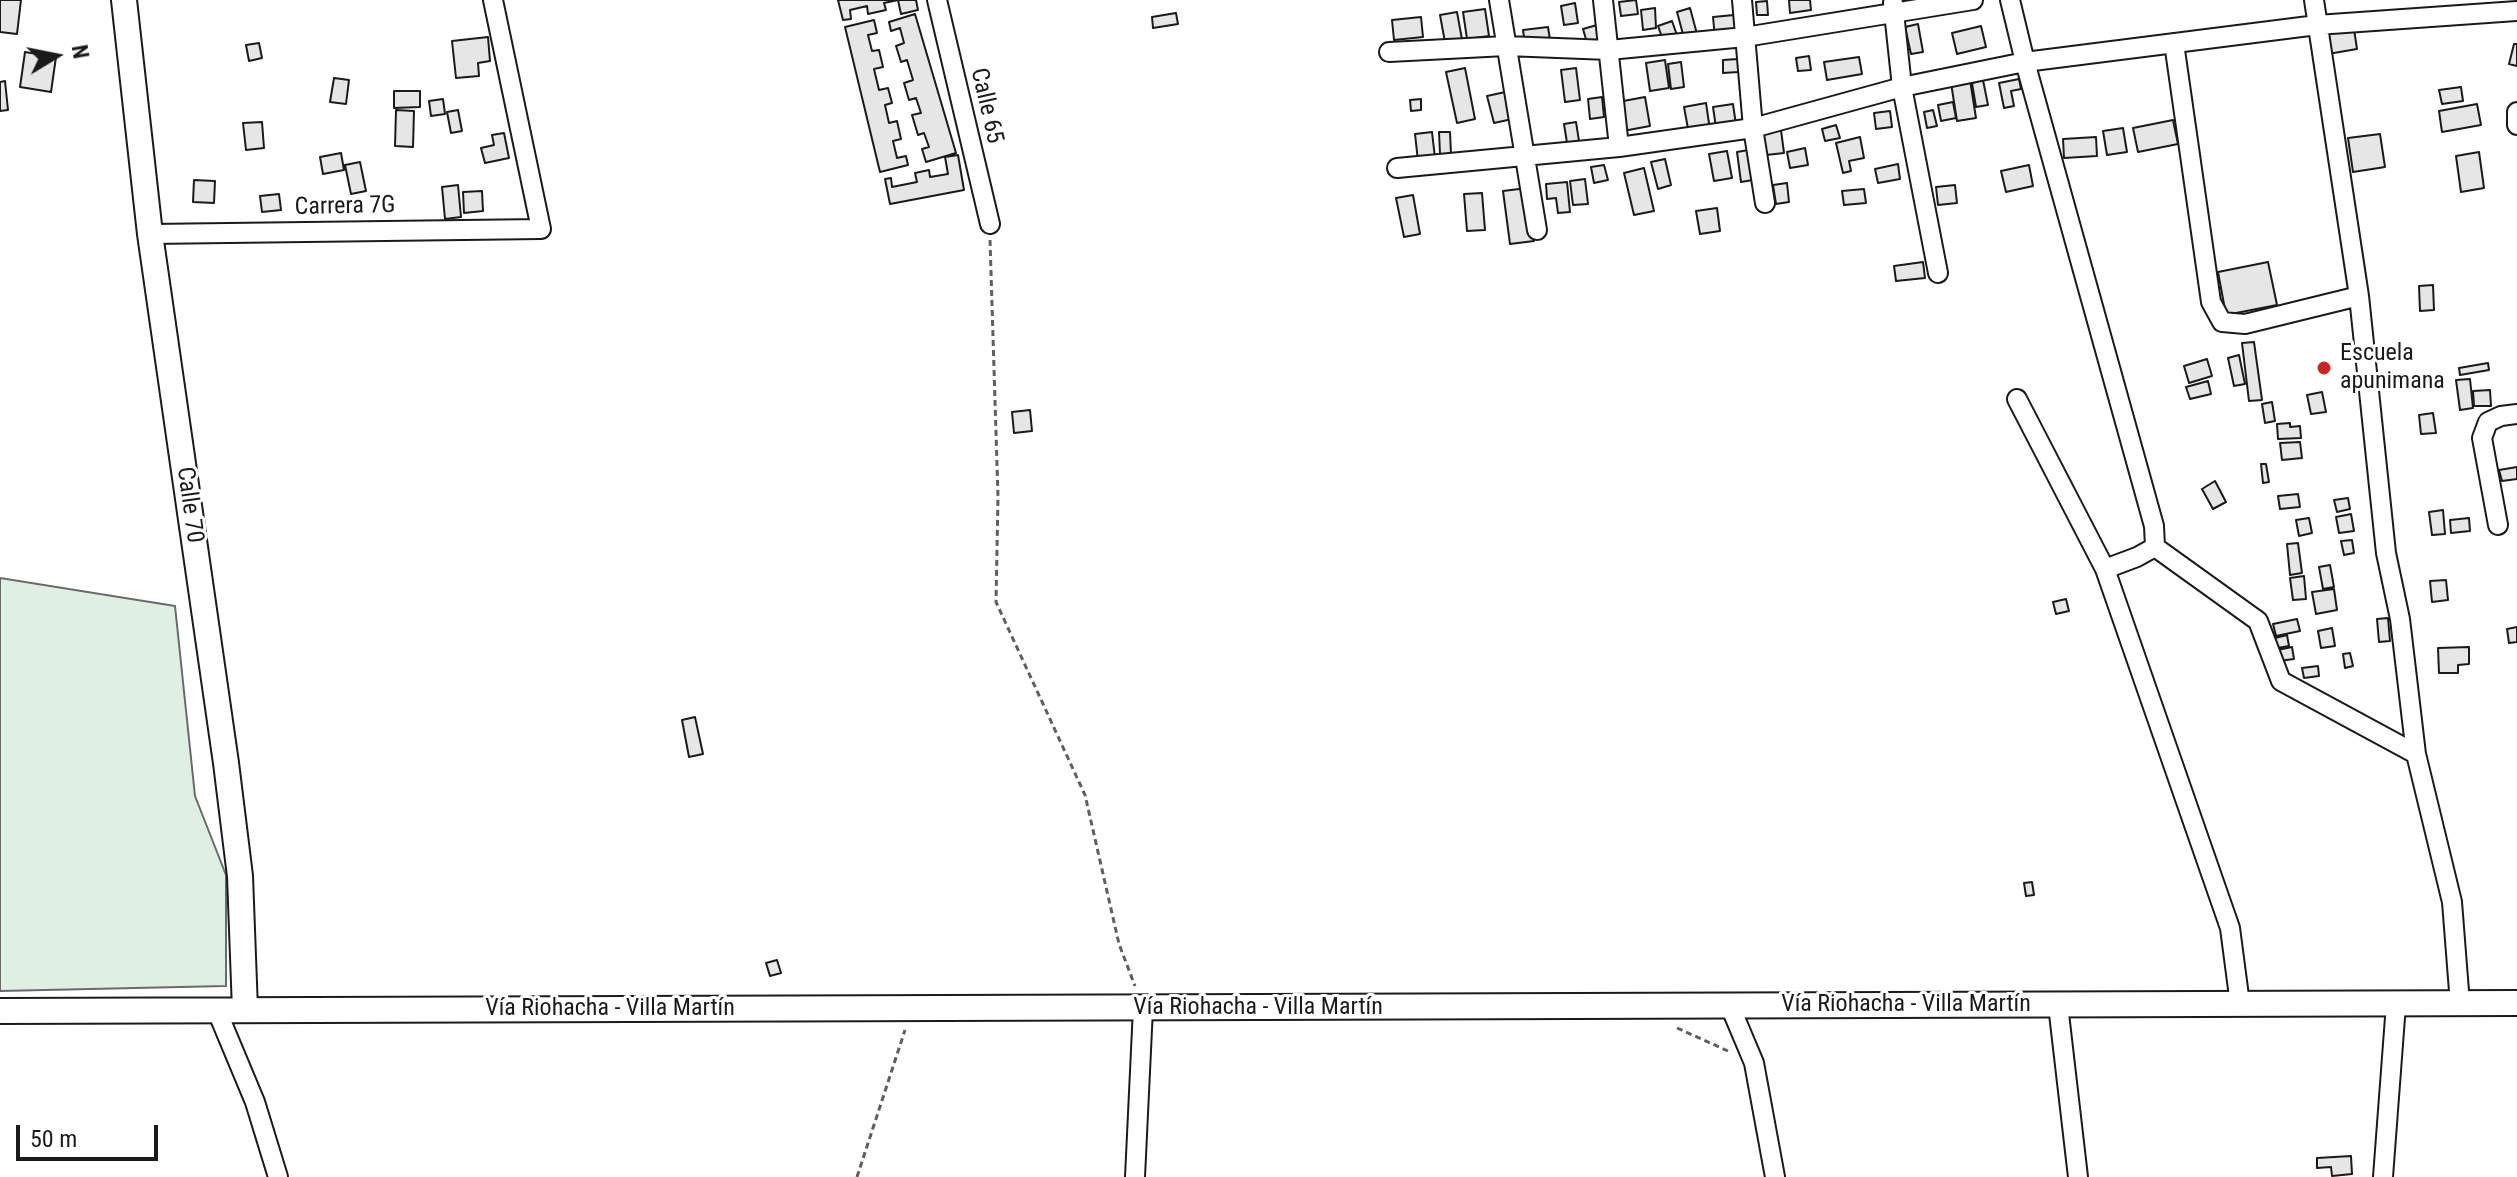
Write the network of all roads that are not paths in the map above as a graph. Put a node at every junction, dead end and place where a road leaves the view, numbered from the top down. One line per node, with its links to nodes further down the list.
1 (124, 0): 29 (main road, Calle 70)
2 (493, 0): 29 (street, Carrera 7G)
3 (937, 0): 27 (street, Calle 65)
4 (1499, 0): 15 (street)
5 (1603, 0): 16 (street)
6 (1742, 0): 13 (street)
7 (1973, 0): 10 (street)
8 (2010, 0): 18 (street)
9 (2314, 0): 12 (street)
10 (1893, 6): 13 (street); 19 (street)
11 (2517, 11): 12 (street)
12 (2317, 25): 14 (street); 31 (street)
13 (1745, 37): 16 (street); 22 (street)
14 (2174, 43): 18 (street); 31 (street)
15 (1506, 46): 16 (street); 17 (street); 24 (street)
16 (1609, 50): 23 (street)
17 (1389, 52)
18 (2025, 62): 19 (street); 35 (street)
19 (1902, 87): 22 (street); 30 (street)
20 (2517, 112): 21 (street)
21 (2517, 125)
22 (1753, 128): 23 (street); 26 (street)
23 (1619, 147): 24 (street)
24 (1524, 155): 25 (street); 28 (street)
25 (1397, 168)
26 (1765, 203)
27 (990, 224)
28 (1537, 230)
29 (150, 234): 45 (main road, Calle 70)
30 (1938, 273)
31 (2359, 296): 37 (street)
32 (2017, 399): 36 (street)
33 (2517, 414): 34 (street)
34 (2498, 525)
35 (2155, 547): 36 (street); 37 (street)
36 (2105, 569): 39 (street)
37 (2416, 754): 41 (street)
38 (2517, 1003): 41 (main road, Vía Riohacha - Villa Martín)
39 (2240, 1004): 40 (main road, Vía Riohacha - Villa Martín); 42 (main road, Vía Riohacha - Villa Martín)
40 (2396, 1004): 41 (main road, Vía Riohacha - Villa Martín); 52 (street)
41 (2460, 1004)
42 (2058, 1005): 43 (main road, Vía Riohacha - Villa Martín); 51 (street)
43 (1730, 1006): 44 (main road, Vía Riohacha - Villa Martín); 50 (street)
44 (1143, 1008): 45 (main road, Vía Riohacha - Villa Martín); 49 (street)
45 (245, 1010): 47 (main road, Vía Riohacha - Villa Martín)
46 (0, 1011): 47 (main road, Vía Riohacha - Villa Martín)
47 (217, 1011): 48 (street)
48 (278, 1177)
49 (1135, 1177)
50 (1775, 1177)
51 (2078, 1177)
52 (2383, 1177)

